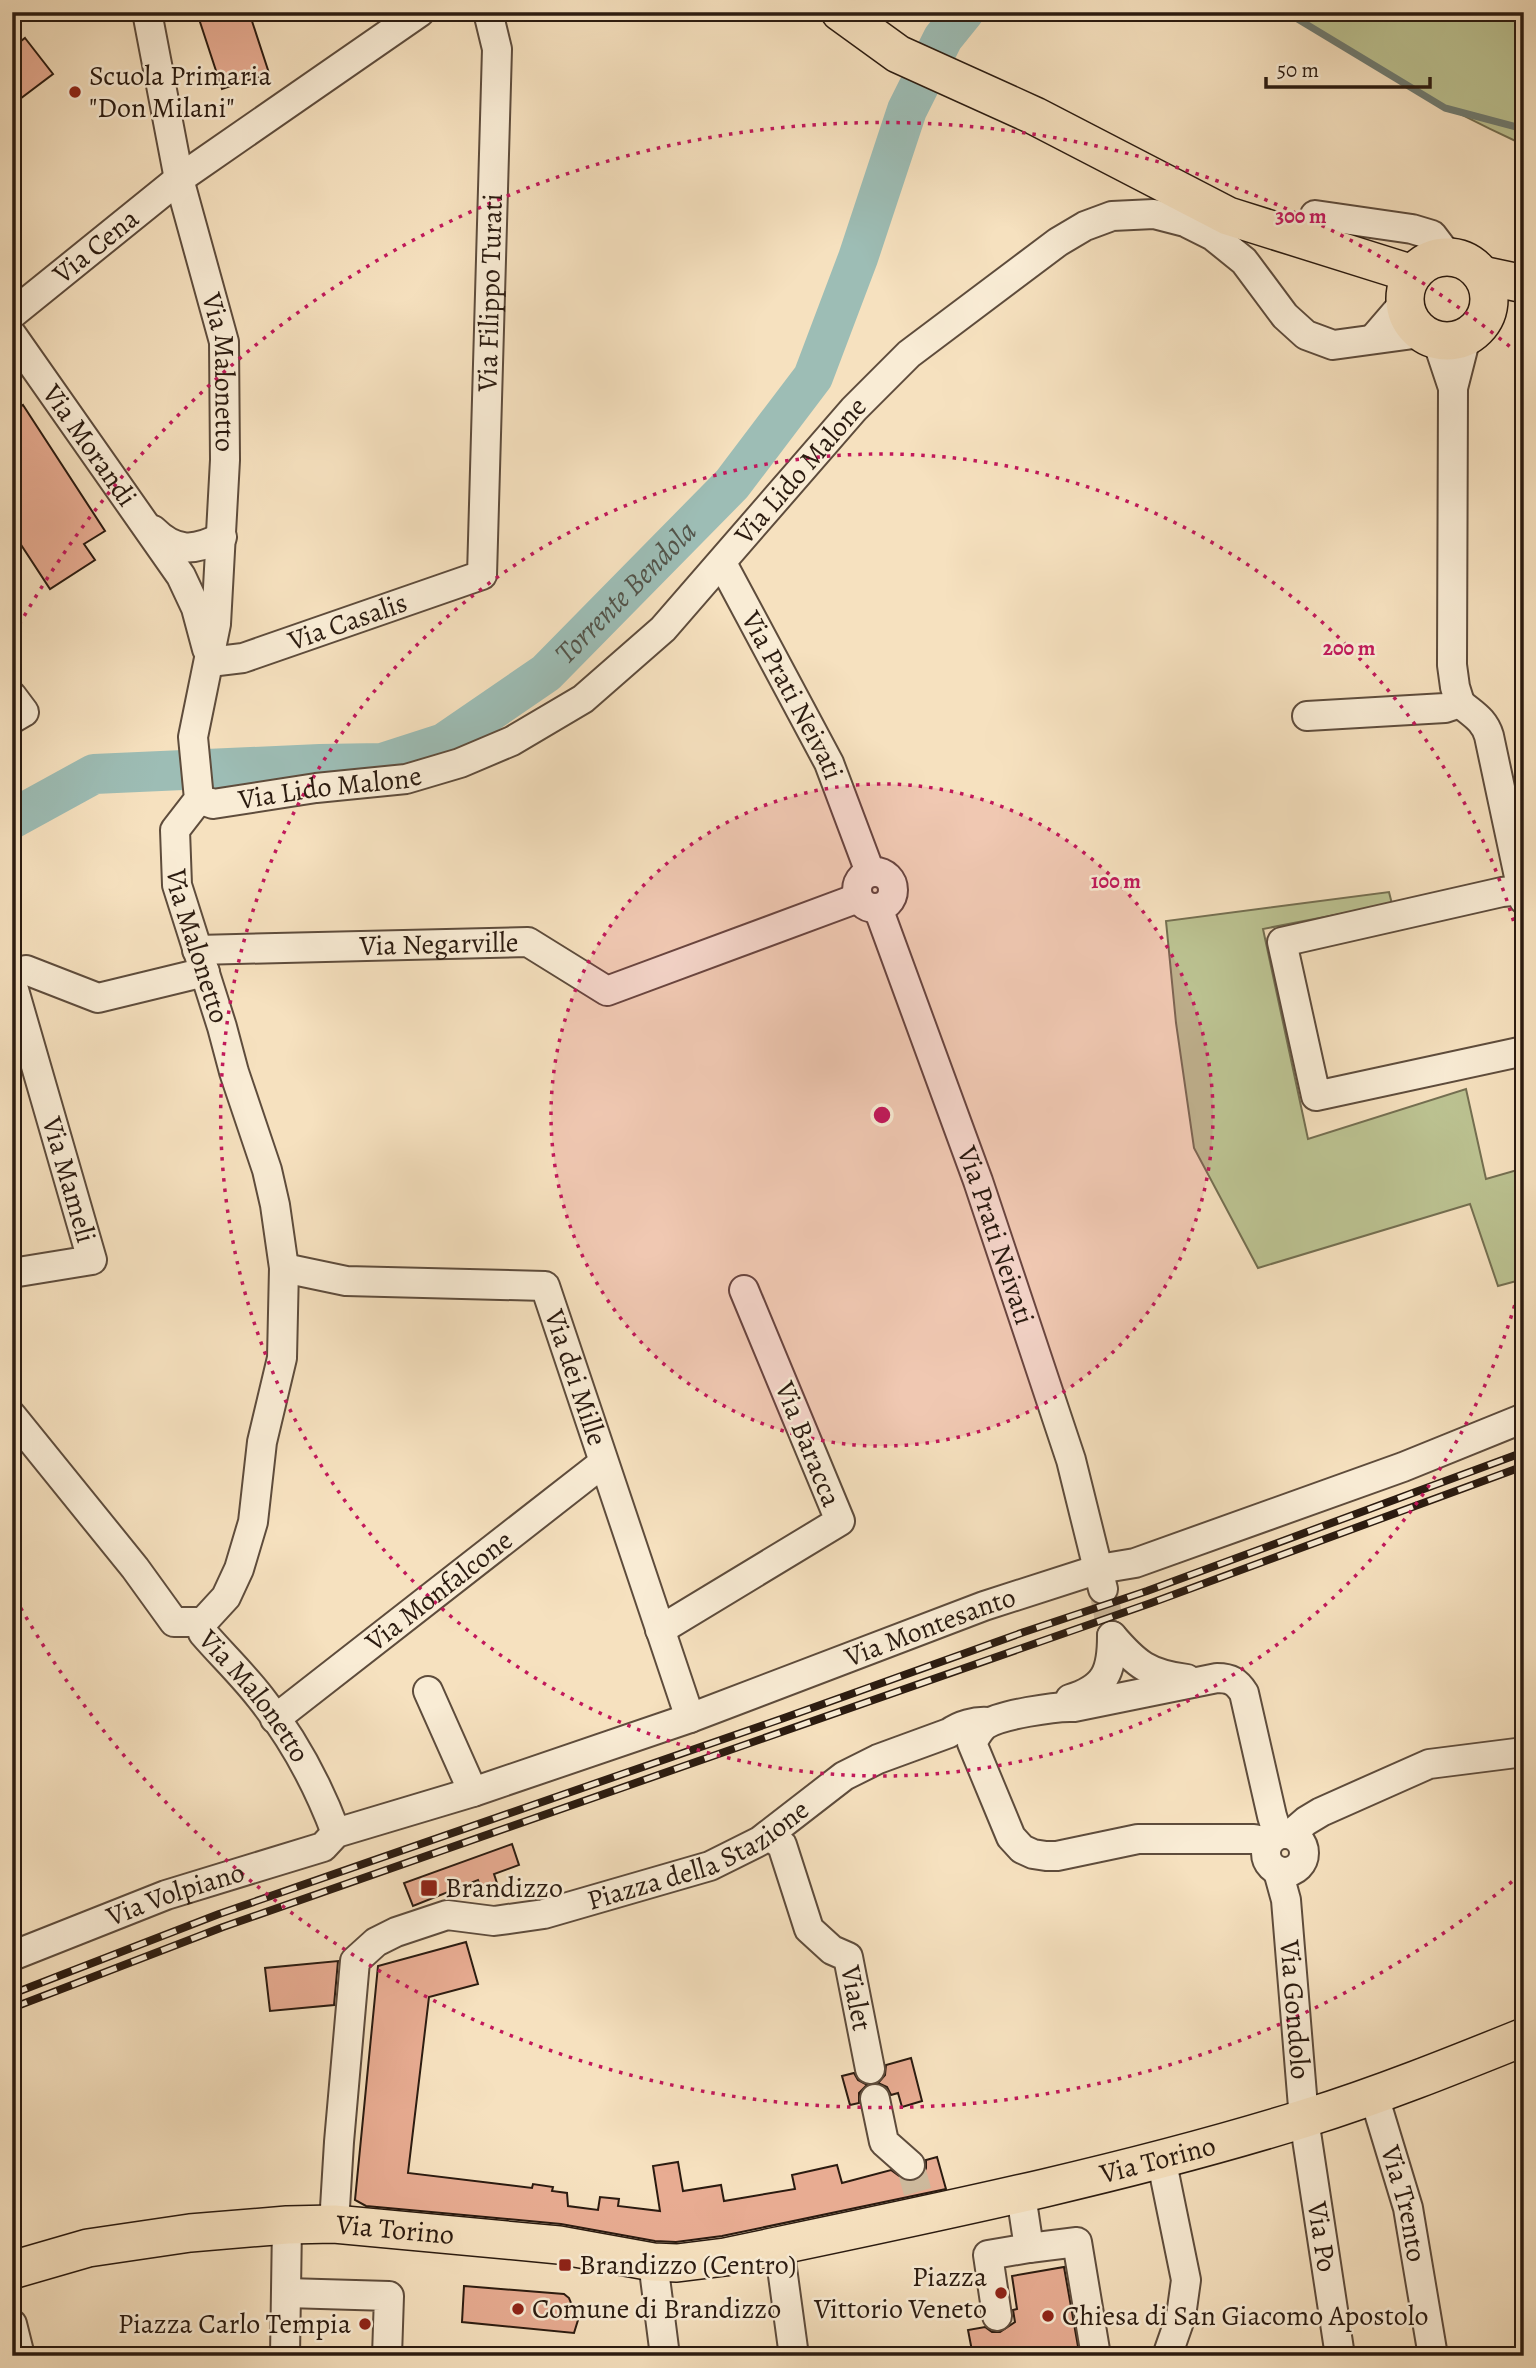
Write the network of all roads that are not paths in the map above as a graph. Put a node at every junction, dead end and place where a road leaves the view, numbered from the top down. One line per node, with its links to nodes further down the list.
1 (147, 12): 5 (street, Via Malonetto)
2 (421, 12): 5 (street, Via Cena)
3 (488, 12): 17 (street, Via Filippo Turati)
4 (841, 12): 12 (main road)
5 (179, 179): 11 (street, Via Cena); 15 (street, Via Malonetto)
6 (1315, 215): 7 (street)
7 (1448, 257): 8 (main road); 12 (main road)
8 (1482, 275): 9 (main road); 12 (main road)
9 (1524, 284)
10 (1524, 300): 12 (main road)
11 (12, 314)
12 (1438, 317): 16 (street, Via Lido Malone); 20 (street)
13 (12, 335): 14 (street, Via Morandi)
14 (144, 521): 15 (street, Via Morandi); 18 (street, Via Morandi)
15 (222, 537): 18 (street, Via Malonetto)
16 (722, 562): 23 (street, Via Lido Malone); 25 (street, Via Prati Neivati)
17 (482, 575): 18 (street, Via Casalis)
18 (210, 662): 23 (street, Via Malonetto)
19 (12, 695): 22 (street)
20 (1460, 703): 21 (street); 24 (street)
21 (1307, 716)
22 (12, 719)
23 (198, 793): 26 (street, Via Malonetto)
24 (1523, 895): 29 (street)
25 (869, 903): 26 (street, Via Negarville); 36 (street, Via Prati Neivati)
26 (201, 961): 27 (street); 30 (street, Via Malonetto)
27 (12, 975)
28 (12, 983): 31 (street, Via Mameli)
29 (1524, 1051)
30 (284, 1268): 35 (street, Via dei Mille); 37 (street, Via Malonetto)
31 (12, 1273)
32 (744, 1290): 38 (street, Via Baracca)
33 (12, 1416): 37 (street)
34 (1524, 1418): 36 (street, Via Montesanto)
35 (603, 1463): 38 (street, Via dei Mille); 43 (street, Via Monfalcone)
36 (1101, 1579): 42 (street, Via Montesanto)
37 (203, 1622): 43 (street, Via Malonetto)
38 (660, 1630): 42 (street, Via dei Mille)
39 (1203, 1681): 41 (street); 41 (street); 49 (street)
40 (428, 1692): 46 (street)
41 (1056, 1706): 44 (street, Piazza della Stazione)
42 (690, 1718): 46 (street, Via Montesanto)
43 (275, 1719): 47 (street, Via Malonetto)
44 (970, 1733): 48 (street, Piazza della Stazione); 49 (street)
45 (1524, 1752): 49 (street, Via Gondolo)
46 (473, 1792): 47 (street, Via Montesanto)
47 (336, 1833): 50 (street, Via Volpiano)
48 (768, 1836): 52 (street, Vialet); 59 (street, Piazza della Stazione)
49 (1286, 1850): 55 (street, Via Gondolo)
50 (12, 1956)
51 (1524, 2037): 53 (main road, Via Torino)
52 (870, 2069)
53 (1374, 2096): 55 (main road, Via Torino); 76 (street, Via Trento)
54 (875, 2099): 57 (street)
55 (1304, 2119): 56 (main road, Via Torino); 75 (street, Via Po)
56 (1161, 2158): 58 (main road, Via Torino); 74 (street)
57 (910, 2165)
58 (1021, 2195): 61 (main road, Via Torino); 62 (street)
59 (334, 2224): 60 (main road, Via Torino); 63 (main road, Via Torino)
60 (287, 2225): 64 (main road, Via Torino); 65 (street)
61 (779, 2246): 63 (main road, Via Torino); 72 (street)
62 (1029, 2248): 66 (street); 73 (street)
63 (653, 2262): 71 (street)
64 (12, 2270)
65 (287, 2292): 69 (street); 70 (street)
66 (998, 2316)
67 (12, 2324): 68 (street)
68 (20, 2356)
69 (285, 2356)
70 (387, 2356)
71 (665, 2356)
72 (794, 2356)
73 (1097, 2356)
74 (1167, 2356)
75 (1340, 2356)
76 (1433, 2356)

